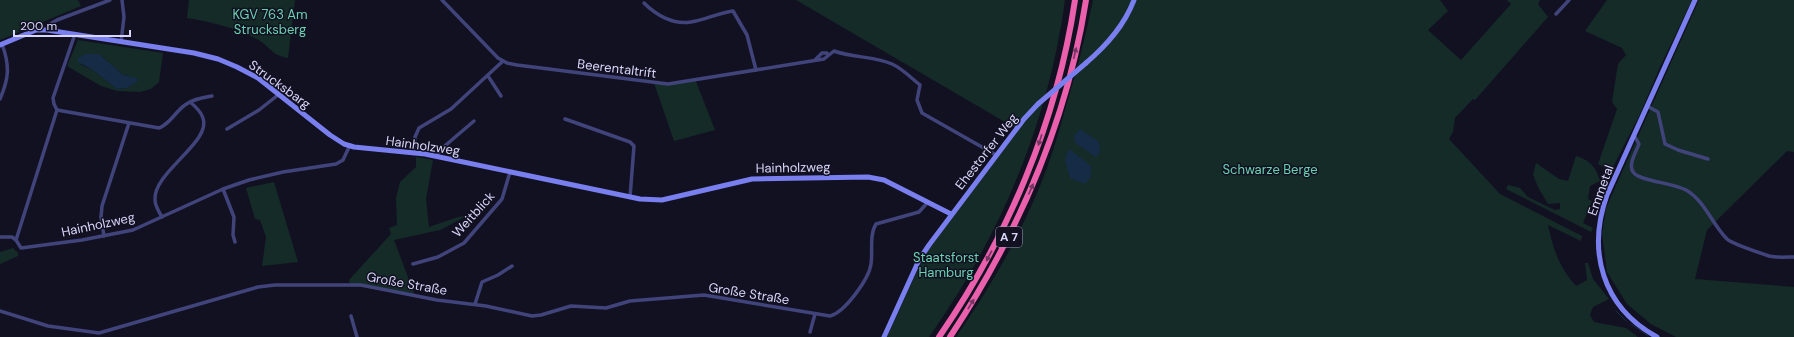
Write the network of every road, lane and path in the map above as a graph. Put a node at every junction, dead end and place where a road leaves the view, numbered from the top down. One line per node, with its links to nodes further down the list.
1 (110, 0): 11 (street)
2 (122, 0): 13 (street)
3 (442, 0): 15 (street)
4 (1075, 0): 57 (highway, A 7, one-way to 57)
5 (1086, 0): 58 (highway, A 7, one-way to 5)
6 (1134, 0): 32 (street, Ehestorfer Weg, bridge)
7 (1569, 0): 10 (street)
8 (1695, 0): 23 (street, Emmetal)
9 (644, 3): 16 (street)
10 (1556, 14)
11 (47, 30): 12 (street, Strucksbarg); 14 (street, Strucksbarg)
12 (75, 34): 13 (street, Strucksbarg); 24 (street)
13 (121, 42): 18 (street, Strucksbarg)
14 (1, 44): 21 (street)
15 (503, 61): 16 (street, Beerentaltrift); 17 (street)
16 (756, 70): 32 (street, Beerentaltrift)
17 (488, 76): 20 (street); 31 (street)
18 (278, 94): 28 (street); 30 (street, Strucksbarg)
19 (212, 96): 22 (street)
20 (501, 96)
21 (0, 99)
22 (190, 102): 27 (street); 40 (street)
23 (1647, 106): 29 (street, Emmetal); 34 (street)
24 (57, 110): 27 (street); 43 (street)
25 (565, 119): 37 (street)
26 (474, 121): 33 (street)
27 (129, 123): 41 (street)
28 (227, 129)
29 (1634, 135): 45 (street); 59 (street, Emmetal)
30 (350, 145): 31 (street, Hainholzweg); 36 (street, Hainholzweg)
31 (413, 153): 33 (street, Hainholzweg)
32 (996, 155): 39 (street, Ehestorfer Weg)
33 (436, 156): 35 (street, Hainholzweg)
34 (1708, 159)
35 (510, 172): 37 (street, Hainholzweg); 46 (street, Weitblick)
36 (223, 190): 40 (street, Hainholzweg); 44 (street)
37 (630, 197): 38 (street, Hainholzweg)
38 (928, 202): 39 (street, Hainholzweg); 50 (street, Große Straße)
39 (951, 214): 56 (street, Ehestorfer Weg)
40 (162, 217): 41 (street, Hainholzweg)
41 (104, 236): 43 (street, Hainholzweg)
42 (0, 237): 43 (street)
43 (16, 240)
44 (235, 242)
45 (1794, 257)
46 (413, 264)
47 (512, 266): 48 (street)
48 (475, 304): 50 (street, Große Straße); 52 (street, Große Straße)
49 (0, 311): 52 (street, Große Straße)
50 (815, 314): 53 (street)
51 (351, 316): 55 (street)
52 (105, 332): 54 (street)
53 (810, 332)
54 (107, 337)
55 (357, 337)
56 (884, 337)
57 (939, 337)
58 (950, 337)
59 (1657, 337)

